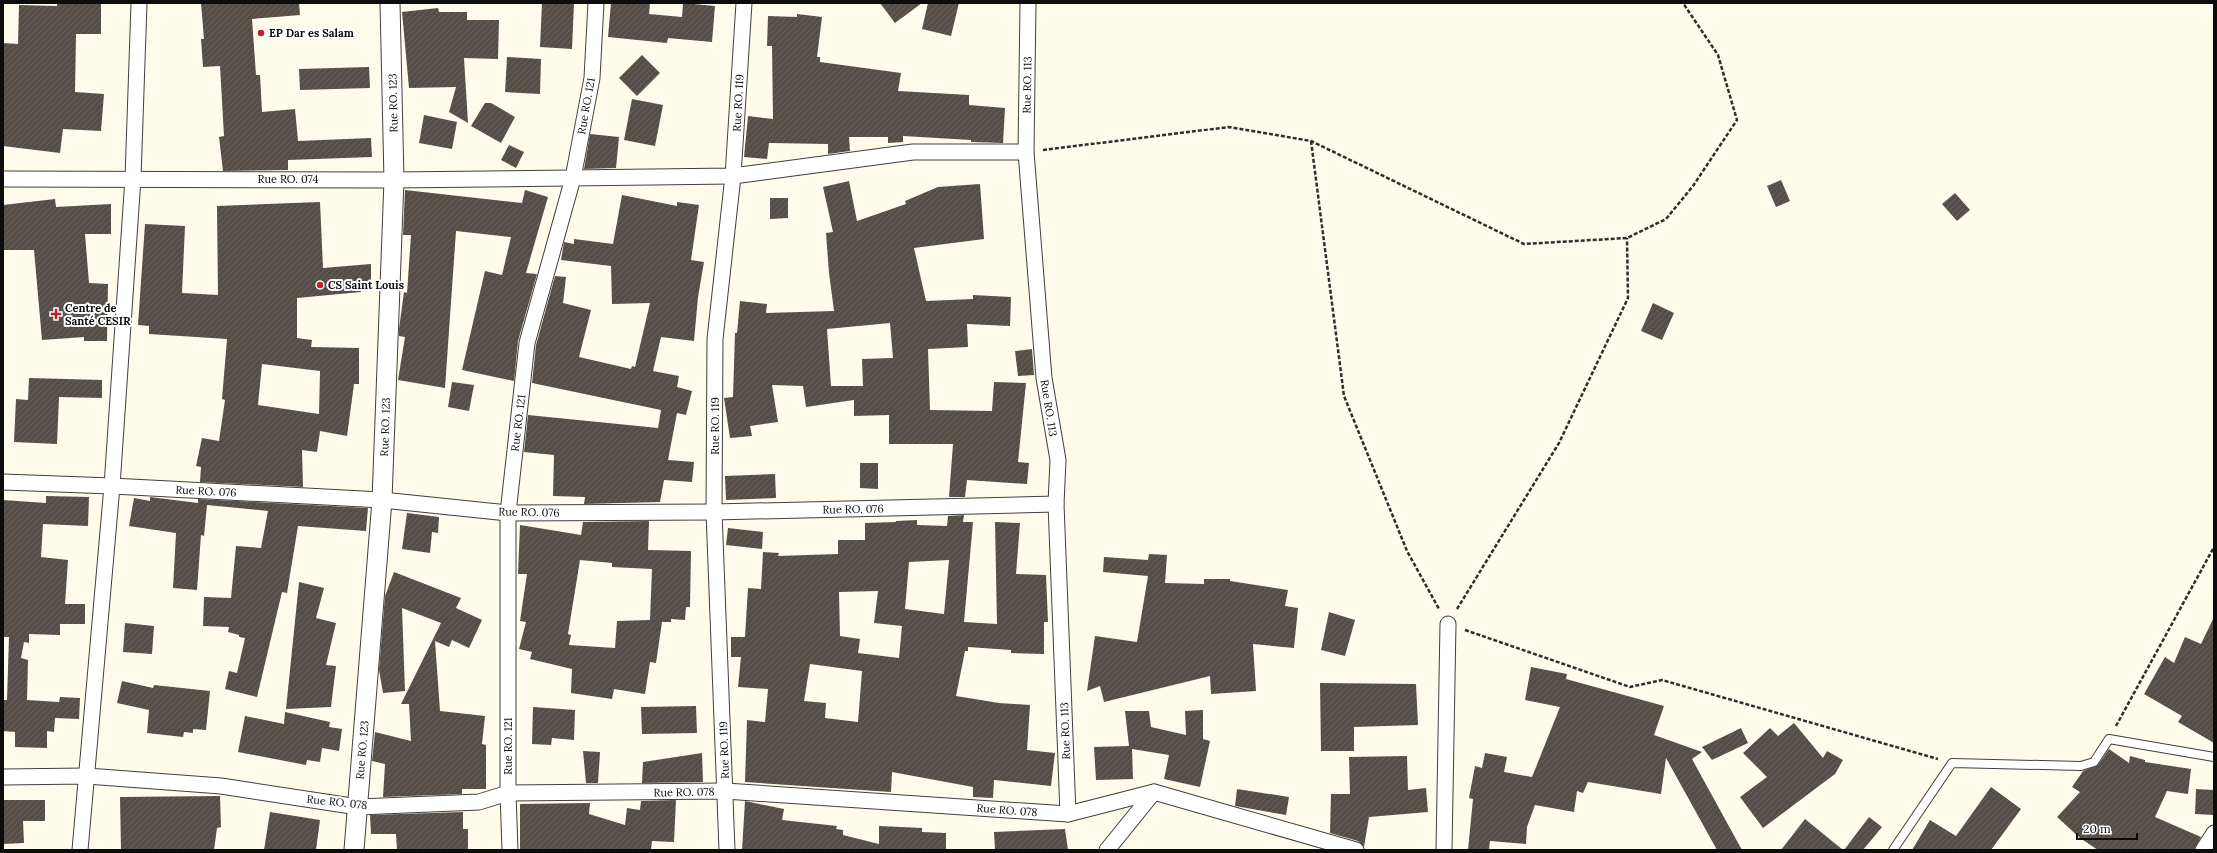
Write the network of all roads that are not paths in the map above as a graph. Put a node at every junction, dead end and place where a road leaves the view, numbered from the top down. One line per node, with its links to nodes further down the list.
1 (139, 3): 8 (street)
2 (390, 3): 11 (street, Rue RO. 123)
3 (596, 3): 9 (street, Rue RO. 121)
4 (744, 3): 7 (street, Rue RO. 119)
5 (1028, 3): 6 (street, Rue RO. 113)
6 (1026, 152): 7 (street, Rue RO. 074); 15 (street, Rue RO. 113)
7 (733, 176): 9 (street, Rue RO. 074); 16 (street, Rue RO. 119)
8 (133, 178): 10 (street, Rue RO. 074); 11 (street, Rue RO. 074); 13 (street)
9 (573, 178): 11 (street, Rue RO. 074); 17 (street, Rue RO. 121)
10 (3, 179)
11 (394, 180): 14 (street, Rue RO. 123)
12 (3, 482): 13 (street, Rue RO. 076)
13 (112, 486): 14 (street, Rue RO. 076); 20 (street)
14 (382, 500): 17 (street, Rue RO. 076); 25 (street, Rue RO. 123)
15 (1056, 504): 16 (street, Rue RO. 076); 26 (street, Rue RO. 113)
16 (714, 512): 17 (street, Rue RO. 076); 22 (street, Rue RO. 119)
17 (508, 513): 24 (street, Rue RO. 121)
18 (1448, 624): 35 (street)
19 (2214, 757): 36 (lane)
20 (87, 776): 21 (street, Rue RO. 078); 25 (street, Rue RO. 078); 29 (street)
21 (3, 777)
22 (725, 791): 24 (street, Rue RO. 078); 26 (street, Rue RO. 078); 32 (street, Rue RO. 119)
23 (1154, 792): 26 (street, Rue RO. 078); 28 (street); 33 (street)
24 (508, 793): 25 (street, Rue RO. 078); 31 (street, Rue RO. 121)
25 (358, 807): 30 (street, Rue RO. 123)
26 (1068, 814)
27 (2214, 833): 37 (street)
28 (1335, 847): 34 (street)
29 (80, 850)
30 (354, 850)
31 (510, 850)
32 (727, 850)
33 (1107, 850)
34 (1356, 850)
35 (1444, 850)
36 (1893, 850)
37 (2203, 850)

